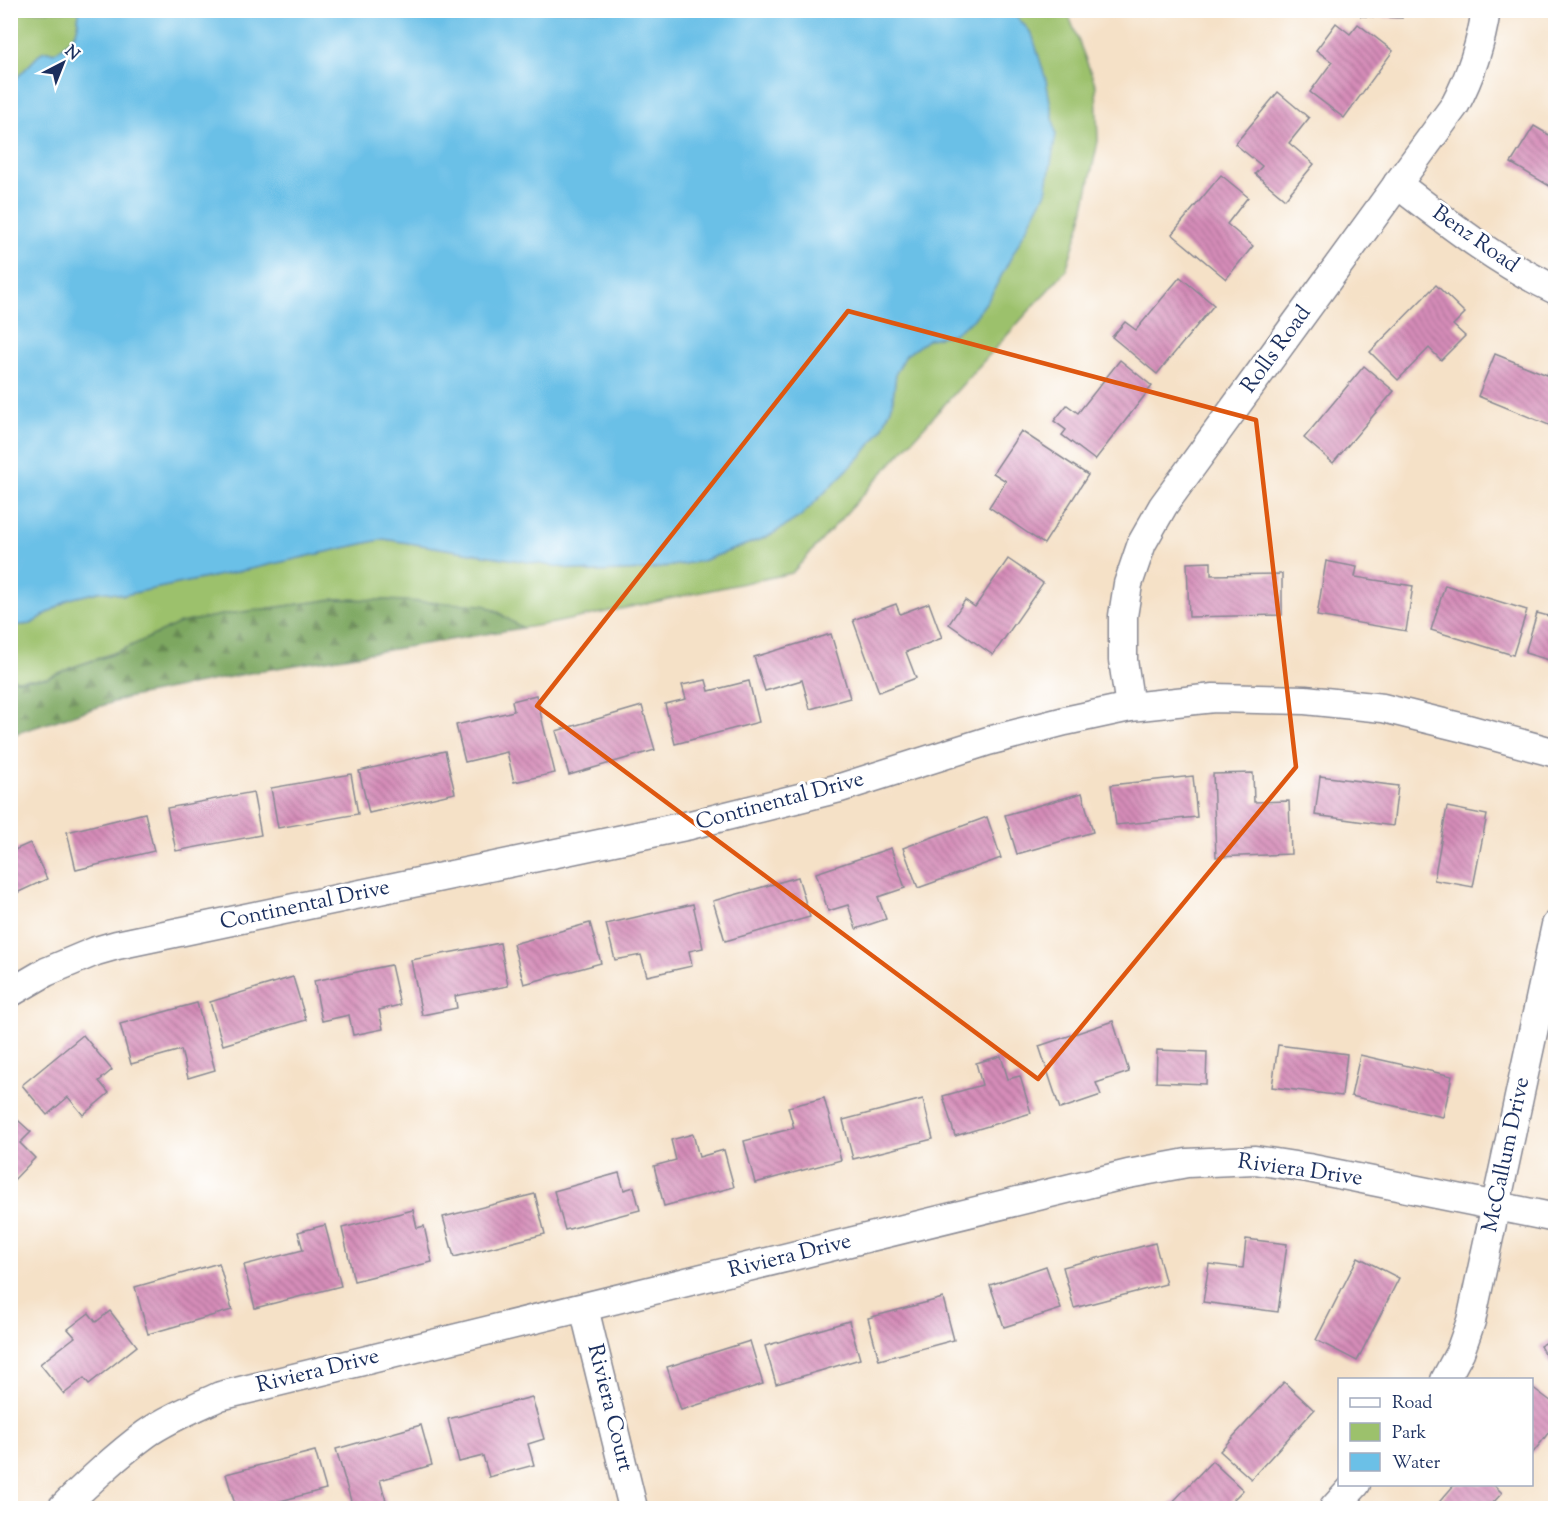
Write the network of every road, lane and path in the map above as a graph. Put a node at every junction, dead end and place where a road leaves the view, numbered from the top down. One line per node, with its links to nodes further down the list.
1 (1486, 10): 2 (street, Rolls Road)
2 (1397, 184): 3 (street, Benz Road); 4 (street, Rolls Road)
3 (1556, 290)
4 (1130, 707): 5 (street, Continental Drive); 7 (street, Continental Drive)
5 (1556, 753)
6 (1556, 925): 8 (street, McCallum Drive)
7 (10, 993)
8 (1496, 1206): 9 (street, Riviera Drive); 10 (street, Riviera Drive); 11 (street, McCallum Drive)
9 (1556, 1218)
10 (584, 1308): 13 (street, Riviera Drive); 14 (street, Riviera Court)
11 (1446, 1378)
12 (1355, 1486): 15 (street)
13 (62, 1509)
14 (633, 1509)
15 (1334, 1509)

